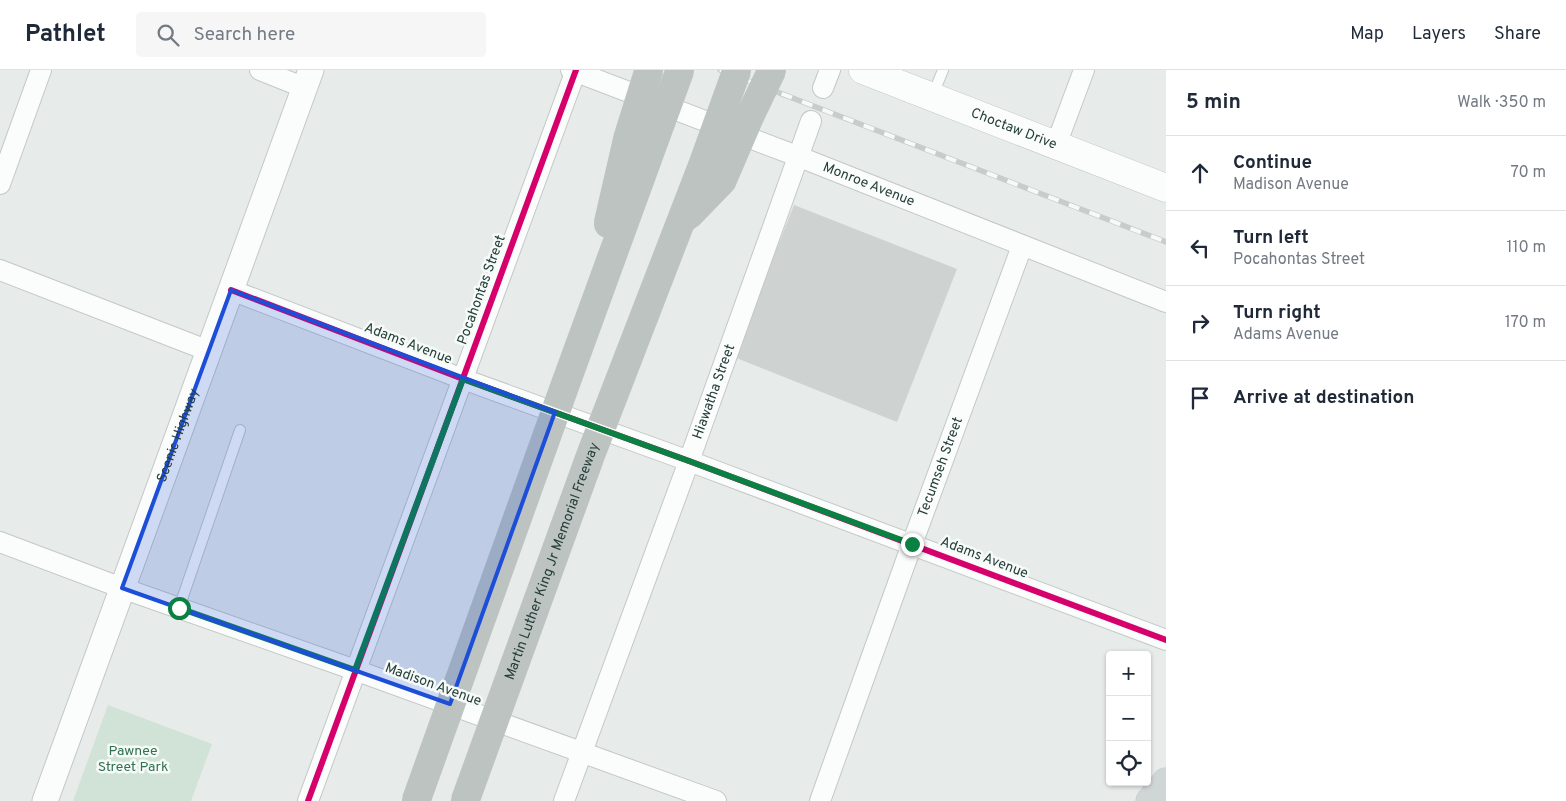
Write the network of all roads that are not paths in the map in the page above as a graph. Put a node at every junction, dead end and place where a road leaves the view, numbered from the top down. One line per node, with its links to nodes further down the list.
1 (41, 70): 16 (street)
2 (260, 70): 11 (street)
3 (649, 70): 23 (highway, bridge)
4 (680, 70): 23 (highway, bridge)
5 (737, 70): 18 (highway, Martin Luther King Jr Memorial Freeway, bridge)
6 (772, 70): 18 (highway, bridge)
7 (863, 70): 12 (main road, Choctaw Drive)
8 (943, 70): 12 (lane)
9 (1084, 70): 14 (street)
10 (574, 71): 15 (street, Monroe Avenue); 25 (street, Pocahontas Street)
11 (308, 79): 21 (street, Scenic Highway)
12 (932, 97): 14 (main road, Choctaw Drive)
13 (811, 121): 15 (street, Hiawatha Street)
14 (1056, 145): 17 (main road, Choctaw Drive)
15 (797, 156): 19 (street, Monroe Avenue); 27 (street, Hiawatha Street)
16 (0, 184)
17 (1166, 188)
18 (678, 226): 39 (highway, Martin Luther King Jr Memorial Freeway, bridge)
19 (1022, 246): 22 (street, Monroe Avenue); 29 (street, Tecumseh Street)
20 (0, 270): 24 (street)
21 (231, 290): 24 (street, Scenic Highway); 25 (street, Adams Avenue)
22 (1166, 302)
23 (578, 350): 38 (highway, bridge)
24 (209, 351): 30 (street, Scenic Highway)
25 (463, 379): 27 (street, Adams Avenue); 33 (street, Pocahontas Street)
26 (240, 430): 31 (lane)
27 (689, 461): 29 (street, Adams Avenue); 34 (street, Hiawatha Street)
28 (0, 542): 30 (street, Madison Avenue)
29 (912, 544): 32 (street, Adams Avenue); 42 (street, Tecumseh Street)
30 (122, 588): 31 (street, Madison Avenue); 36 (street, Scenic Highway)
31 (179, 608): 33 (street, Madison Avenue)
32 (1166, 640)
33 (355, 670): 34 (street, Madison Avenue); 37 (street, Pocahontas Street)
34 (582, 752): 40 (street, Hiawatha Street); 41 (street, Madison Avenue)
35 (1166, 782): 43 (main road)
36 (45, 801)
37 (308, 801)
38 (416, 801)
39 (465, 801)
40 (564, 801)
41 (716, 801)
42 (820, 801)
43 (1150, 801)

